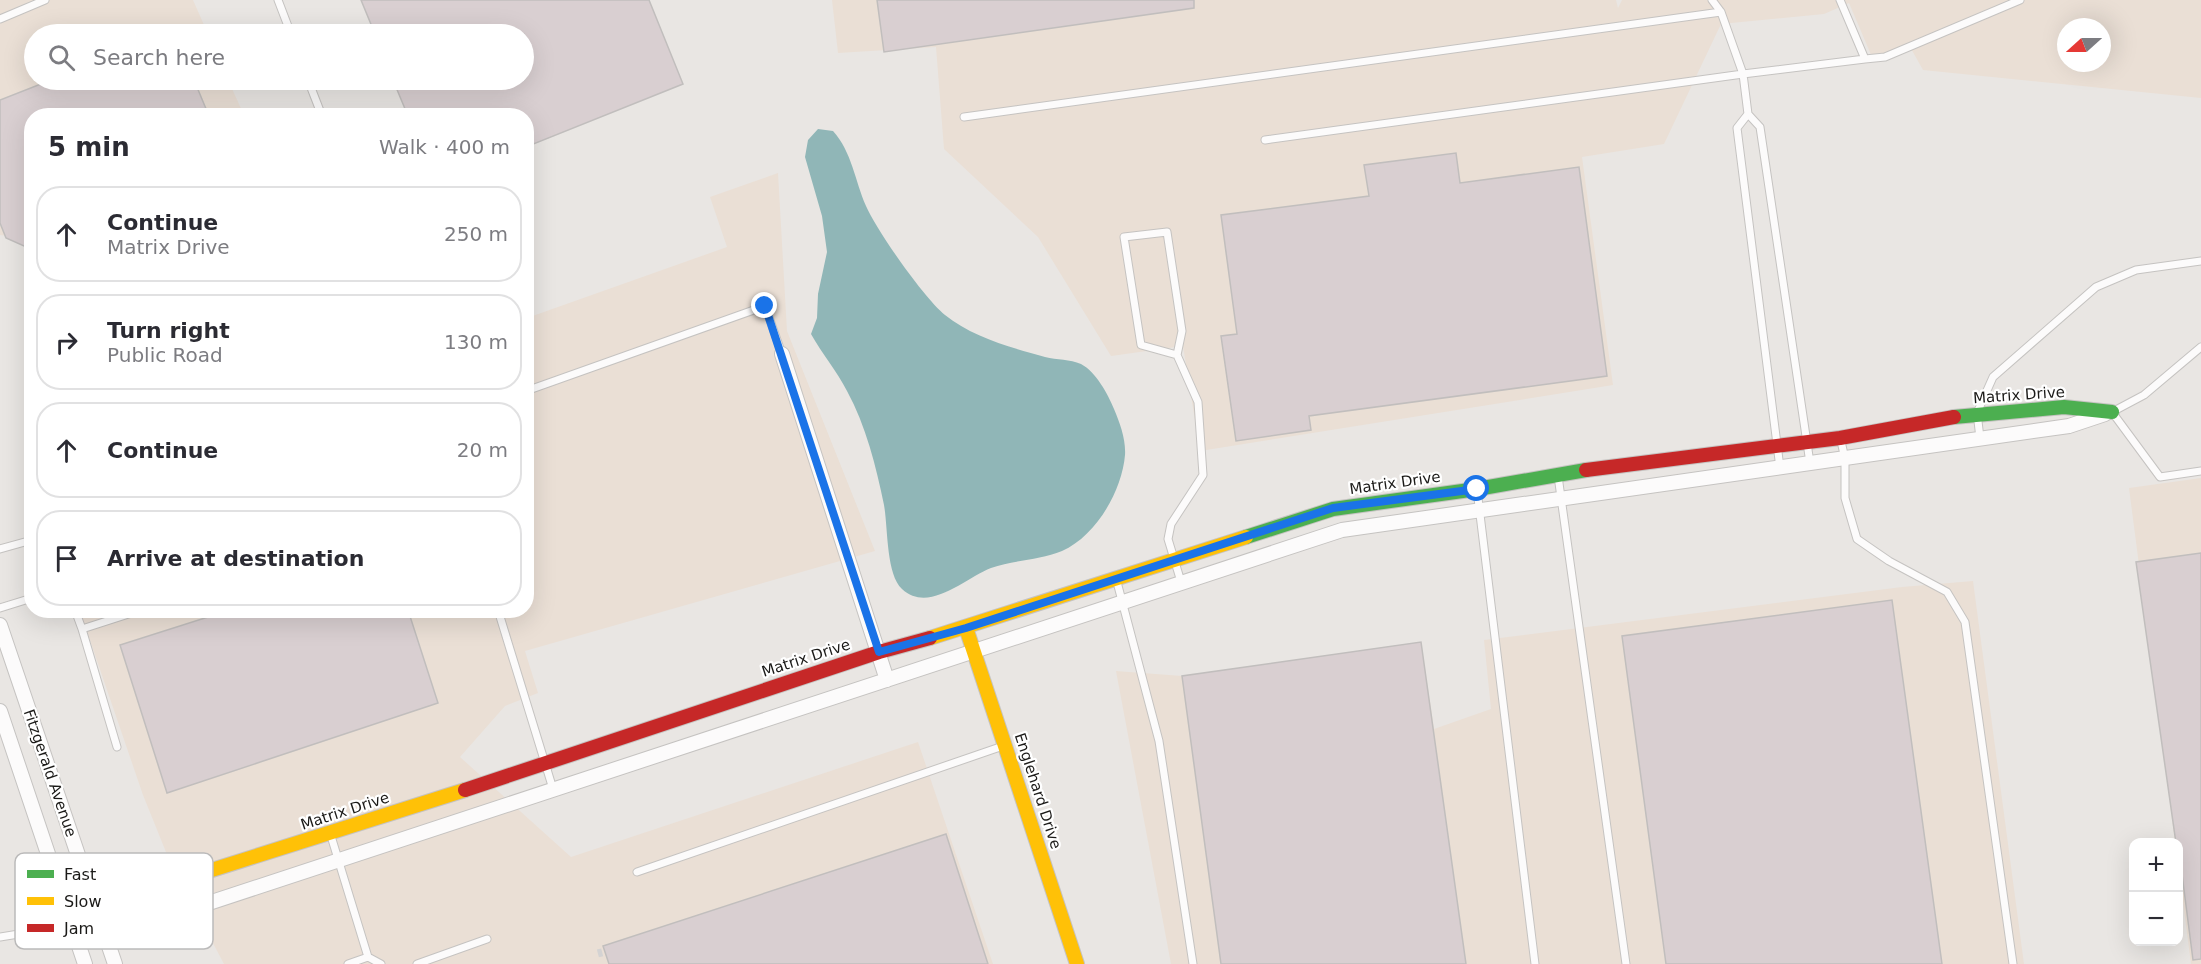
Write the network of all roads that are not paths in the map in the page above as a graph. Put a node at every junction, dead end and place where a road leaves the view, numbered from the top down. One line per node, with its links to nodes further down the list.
1 (45, 0): 7 (lane)
2 (278, 0): 8 (lane)
3 (1712, 0): 6 (lane)
4 (1840, 0): 9 (lane)
5 (2020, 0): 9 (lane)
6 (1721, 12): 10 (lane); 14 (lane)
7 (0, 19)
8 (287, 24)
9 (1865, 59): 10 (lane)
10 (1743, 74): 13 (lane); 15 (lane)
11 (312, 90): 12 (lane)
12 (319, 108)
13 (1748, 114): 25 (lane); 26 (lane)
14 (964, 117)
15 (1264, 140)
16 (2201, 261): 22 (lane)
17 (2201, 348): 21 (lane)
18 (782, 354): 20 (lane); 50 (street)
19 (1177, 355): 19 (lane); 37 (lane)
20 (534, 388)
21 (2112, 412): 22 (street, Matrix Drive); 24 (street); 30 (lane)
22 (1977, 413): 23 (street, Matrix Drive); 24 (lane)
23 (1840, 438): 25 (street, Matrix Drive); 27 (lane)
24 (1980, 438): 27 (street)
25 (1807, 442): 26 (street, Matrix Drive); 28 (lane)
26 (1776, 447): 29 (lane); 31 (street, Matrix Drive)
27 (1845, 459): 28 (street); 79 (lane)
28 (1810, 463): 29 (street)
29 (1780, 468): 33 (street)
30 (2201, 471)
31 (1558, 474): 32 (street, Matrix Drive); 33 (lane)
32 (1477, 489): 34 (lane); 37 (street, Matrix Drive)
33 (1560, 498): 34 (street); 78 (lane)
34 (1479, 510): 39 (street); 77 (lane)
35 (24, 542): 36 (lane)
36 (0, 549)
37 (1176, 560): 38 (street, Matrix Drive); 39 (lane)
38 (1117, 579): 41 (lane); 46 (street, Matrix Drive)
39 (1182, 585): 41 (street)
40 (24, 600): 42 (lane)
41 (1124, 603): 49 (street); 76 (lane)
42 (0, 608)
43 (78, 618): 47 (lane)
44 (116, 618): 47 (lane)
45 (500, 618): 55 (lane)
46 (966, 628): 49 (street, Englehard Drive); 50 (street, Matrix Drive)
47 (82, 629): 54 (lane)
48 (1, 634): 59 (street, Fitzgerald Avenue)
49 (974, 651): 51 (street); 53 (street, Englehard Drive)
50 (879, 652): 51 (street); 55 (street, Matrix Drive)
51 (887, 680): 56 (street)
52 (0, 711): 58 (street, Fitzgerald Avenue)
53 (1006, 746): 62 (lane); 75 (street, Englehard Drive)
54 (117, 747)
55 (545, 761): 56 (lane); 57 (street, Matrix Drive)
56 (553, 789): 60 (street)
57 (330, 834): 60 (lane); 61 (street, Matrix Drive)
58 (48, 853)
59 (78, 853)
60 (339, 862): 63 (street); 69 (lane)
61 (213, 870)
62 (637, 872)
63 (213, 902)
64 (15, 934): 65 (lane)
65 (0, 937)
66 (487, 939): 74 (lane)
67 (80, 949): 70 (street, Fitzgerald Avenue)
68 (110, 949): 71 (street, Fitzgerald Avenue)
69 (368, 957): 72 (lane); 73 (lane)
70 (85, 964)
71 (115, 964)
72 (348, 964)
73 (381, 964)
74 (417, 964)
75 (1077, 964)
76 (1193, 964)
77 (1535, 964)
78 (1626, 964)
79 (2013, 964)

